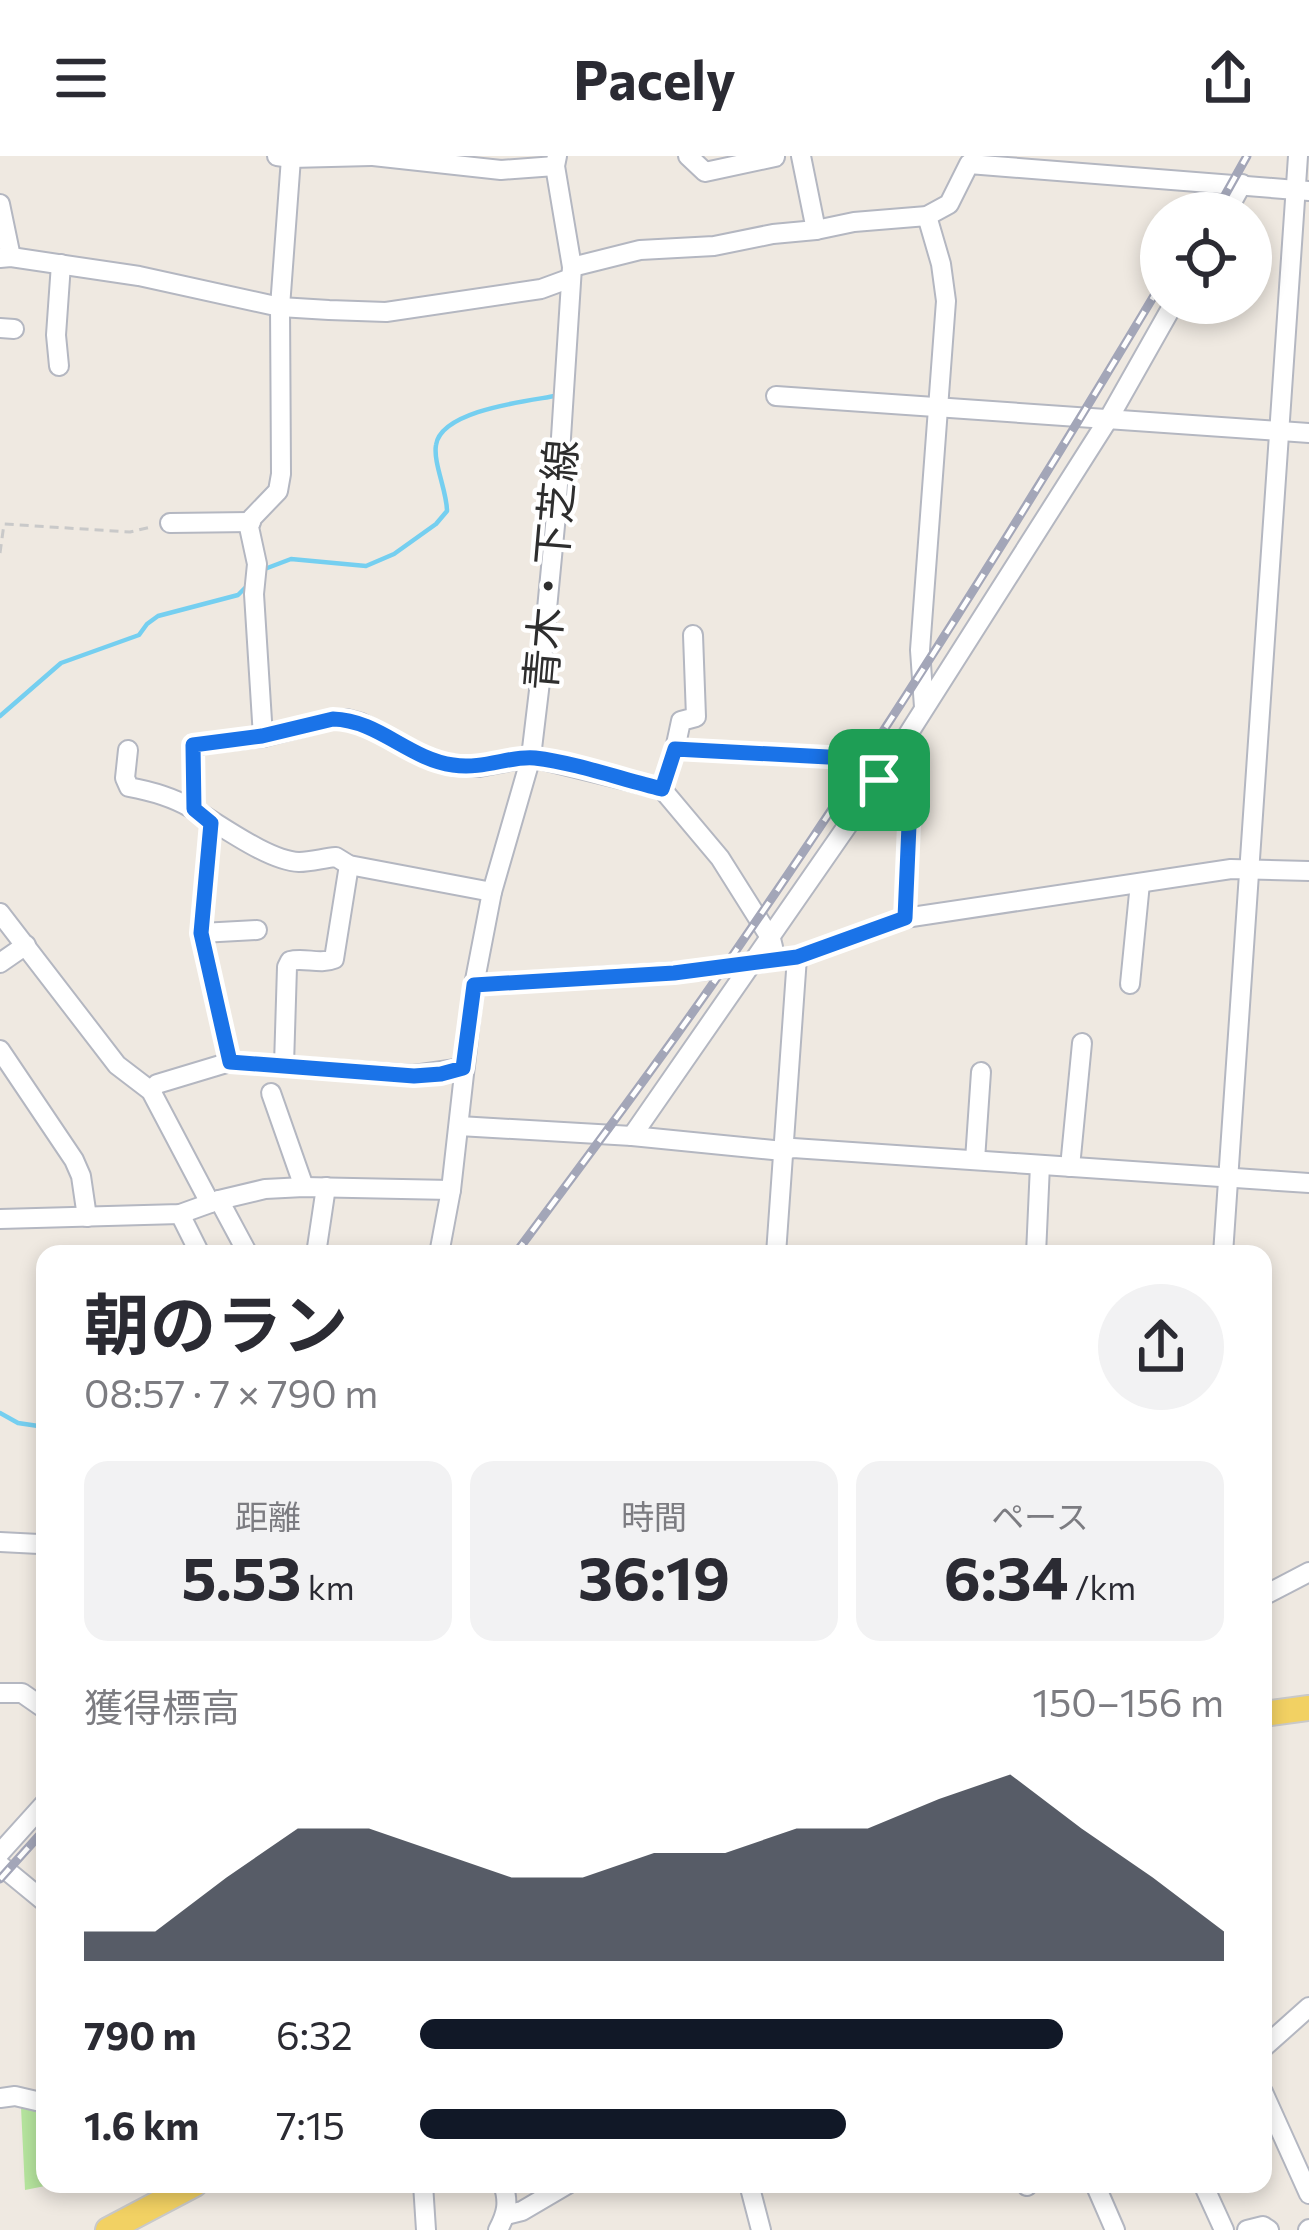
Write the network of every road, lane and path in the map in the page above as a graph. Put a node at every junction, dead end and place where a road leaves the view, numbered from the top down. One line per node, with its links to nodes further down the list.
1 (372, 156): 5 (street); 8 (street)
2 (688, 156): 6 (street)
3 (801, 156): 14 (street)
4 (1298, 156): 10 (street)
5 (284, 157): 18 (street)
6 (775, 157)
7 (967, 160): 9 (street); 13 (street)
8 (556, 161): 17 (street, 青木・下芝線)
9 (1242, 184): 10 (street); 11 (street)
10 (1302, 190): 24 (street)
11 (1238, 192)
12 (0, 204): 15 (street)
13 (927, 216): 14 (street); 22 (street)
14 (817, 230): 17 (street)
15 (6, 257): 16 (street)
16 (61, 264): 18 (street); 20 (street)
17 (572, 273): 18 (street); 34 (street, 青木・下芝線)
18 (280, 308): 26 (street)
19 (1162, 324): 23 (street)
20 (59, 366)
21 (776, 396): 22 (street)
22 (937, 408): 23 (street); 30 (street)
23 (1109, 418): 24 (street); 30 (street)
24 (1280, 431): 25 (street); 40 (street)
25 (1309, 433)
26 (251, 522): 27 (street); 31 (street)
27 (170, 524): 28 (path)
28 (0, 553)
29 (693, 635): 32 (street)
30 (924, 707): 35 (street)
31 (262, 736): 34 (street); 37 (street)
32 (675, 749): 35 (street); 36 (street)
33 (128, 751): 37 (street)
34 (531, 757): 36 (street); 43 (street, 青木・下芝線)
35 (879, 780): 45 (street); 48 (street)
36 (662, 789): 48 (street)
37 (194, 809): 38 (street)
38 (211, 823): 39 (street); 47 (street)
39 (349, 865): 43 (street); 59 (street)
40 (1250, 869): 41 (street); 42 (street); 70 (street)
41 (1309, 871)
42 (1140, 883): 45 (street); 54 (street)
43 (492, 892): 55 (street, 青木・下芝線)
44 (0, 913): 49 (street)
45 (905, 918): 50 (street)
46 (257, 930): 47 (street)
47 (201, 933): 58 (street)
48 (771, 939): 51 (street); 53 (street)
49 (26, 945): 52 (street); 62 (street)
50 (797, 957): 51 (street); 66 (street)
51 (776, 960): 53 (street)
52 (0, 962)
53 (756, 962): 55 (street); 65 (street)
54 (1130, 984)
55 (474, 985): 60 (street, 青木・下芝線)
56 (1082, 1042): 69 (street)
57 (0, 1050): 77 (street)
58 (230, 1062): 59 (street); 62 (street)
59 (284, 1064): 60 (street)
60 (463, 1068): 64 (street, 青木・下芝線)
61 (981, 1072): 67 (street)
62 (151, 1091): 75 (street)
63 (271, 1093): 72 (street)
64 (459, 1126): 65 (street); 74 (street, 青木・下芝線)
65 (632, 1136): 66 (street)
66 (783, 1150): 67 (street); 83 (street)
67 (975, 1160): 68 (street)
68 (1040, 1165): 69 (street); 84 (street)
69 (1070, 1167): 70 (street)
70 (1228, 1178): 71 (street); 85 (street)
71 (1309, 1184)
72 (304, 1187): 73 (street); 75 (street)
73 (326, 1187): 74 (street); 81 (street)
74 (451, 1190): 82 (street, 青木・下芝線)
75 (215, 1202): 76 (street); 80 (street)
76 (180, 1214): 77 (street); 79 (street)
77 (87, 1217): 78 (street)
78 (0, 1219)
79 (196, 1245)
80 (242, 1245)
81 (317, 1245)
82 (441, 1245)
83 (777, 1245)
84 (1036, 1245)
85 (1224, 1245)
86 (0, 1542): 87 (street)
87 (36, 1544)
88 (1309, 1572): 89 (street)
89 (1272, 1591)
90 (0, 1694): 91 (street)
91 (36, 1703)
92 (1309, 1708): 93 (main road)
93 (1272, 1713)
94 (36, 1813): 95 (street)
95 (0, 1853)
96 (0, 1865): 97 (street)
97 (36, 1895)
98 (1309, 2007): 99 (street)
99 (1272, 2040)
100 (0, 2098): 101 (street)
101 (36, 2101)
102 (1272, 2112): 110 (street)
103 (177, 2193): 112 (main road)
104 (423, 2193): 113 (street)
105 (506, 2193): 111 (street)
106 (553, 2193): 111 (street)
107 (751, 2193): 114 (street)
108 (1099, 2193): 115 (street)
109 (1207, 2193): 116 (street)
110 (1309, 2194)
111 (502, 2223)
112 (108, 2230)
113 (425, 2230)
114 (761, 2230)
115 (1115, 2230)
116 (1223, 2230)
117 (1247, 2230): 118 (street)
118 (1269, 2230)

